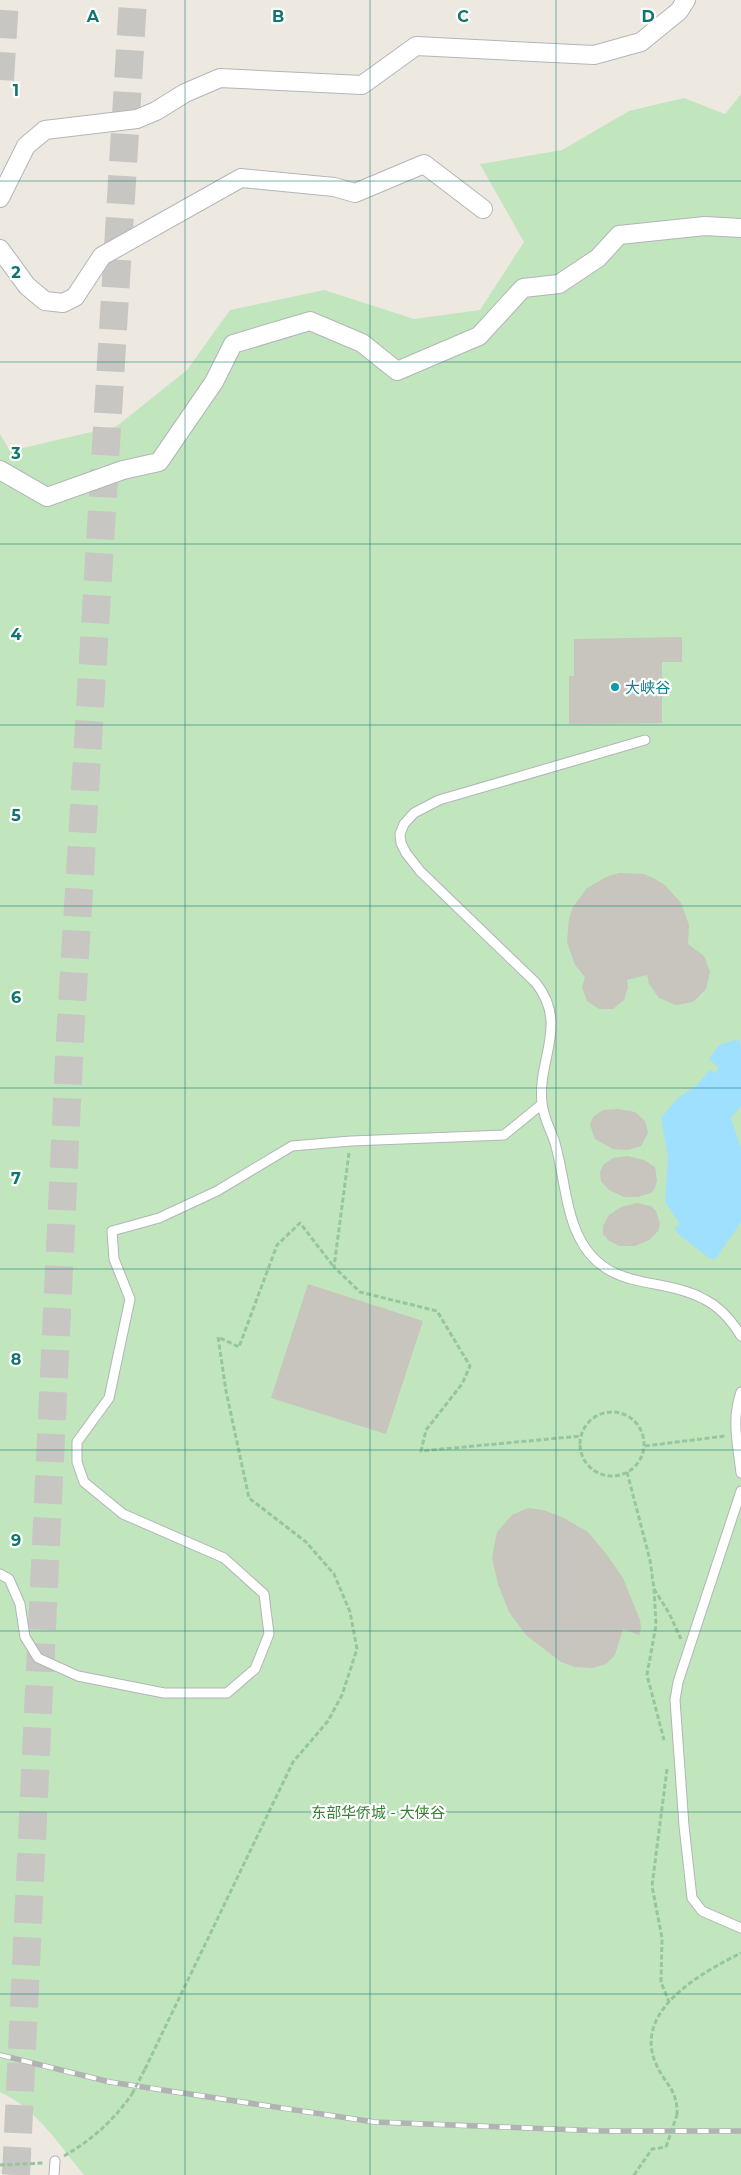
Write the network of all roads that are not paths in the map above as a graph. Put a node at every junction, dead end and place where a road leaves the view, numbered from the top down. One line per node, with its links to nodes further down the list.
1 (686, 0): 2 (street)
2 (0, 198)
3 (483, 209): 5 (street)
4 (741, 228): 6 (street)
5 (0, 249)
6 (0, 470)
7 (645, 740): 8 (lane)
8 (542, 1104): 9 (lane); 13 (lane)
9 (741, 1336)
10 (741, 1392): 11 (lane)
11 (741, 1473)
12 (741, 1492): 14 (lane)
13 (0, 1574)
14 (741, 1928)
15 (56, 2161): 16 (lane)
16 (54, 2175)

